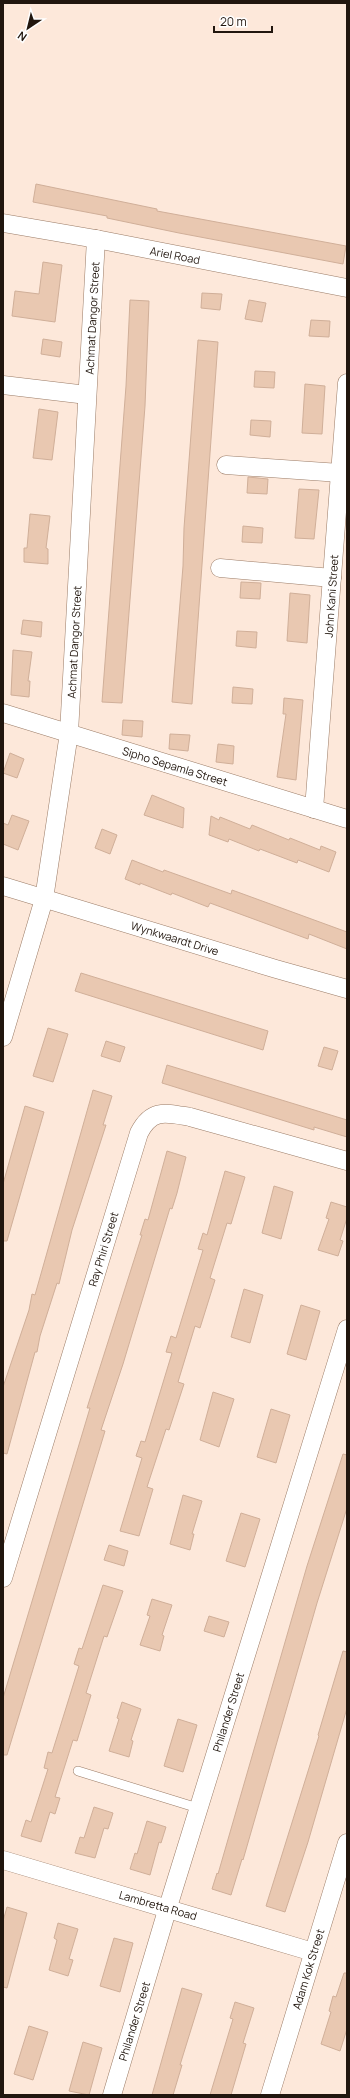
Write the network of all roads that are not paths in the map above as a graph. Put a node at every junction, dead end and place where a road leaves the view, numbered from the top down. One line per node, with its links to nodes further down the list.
1 (3, 223): 2 (street, Ariel Road)
2 (96, 239): 3 (street, Ariel Road); 6 (street, Achmat Dangor Street)
3 (347, 288)
4 (347, 383): 8 (street, John Kani Street)
5 (3, 385): 6 (street)
6 (88, 395): 12 (street, Achmat Dangor Street)
7 (226, 465): 8 (street)
8 (340, 473): 10 (street, John Kani Street)
9 (220, 568): 10 (street)
10 (332, 578): 13 (street, John Kani Street)
11 (3, 713): 12 (street, Sipho Sepamla Street)
12 (69, 733): 13 (street, Sipho Sepamla Street); 16 (street, Achmat Dangor Street)
13 (314, 808): 14 (street, Sipho Sepamla Street)
14 (347, 819)
15 (3, 886): 16 (street, Wynkwaardt Drive)
16 (44, 899): 17 (street, Wynkwaardt Drive); 18 (street, Achmat Dangor Street)
17 (347, 989)
18 (3, 1037)
19 (347, 1161): 21 (street, Ray Phiri Street)
20 (347, 1329): 23 (street, Philander Street)
21 (3, 1578)
22 (78, 1771): 23 (lane)
23 (198, 1808): 26 (street, Philander Street)
24 (347, 1843): 27 (street, Adam Kok Street)
25 (3, 1860): 26 (street, Lambretta Road)
26 (168, 1907): 27 (street, Lambretta Road); 28 (street, Philander Street)
27 (313, 1952): 29 (street, Adam Kok Street)
28 (112, 2095)
29 (270, 2095)

